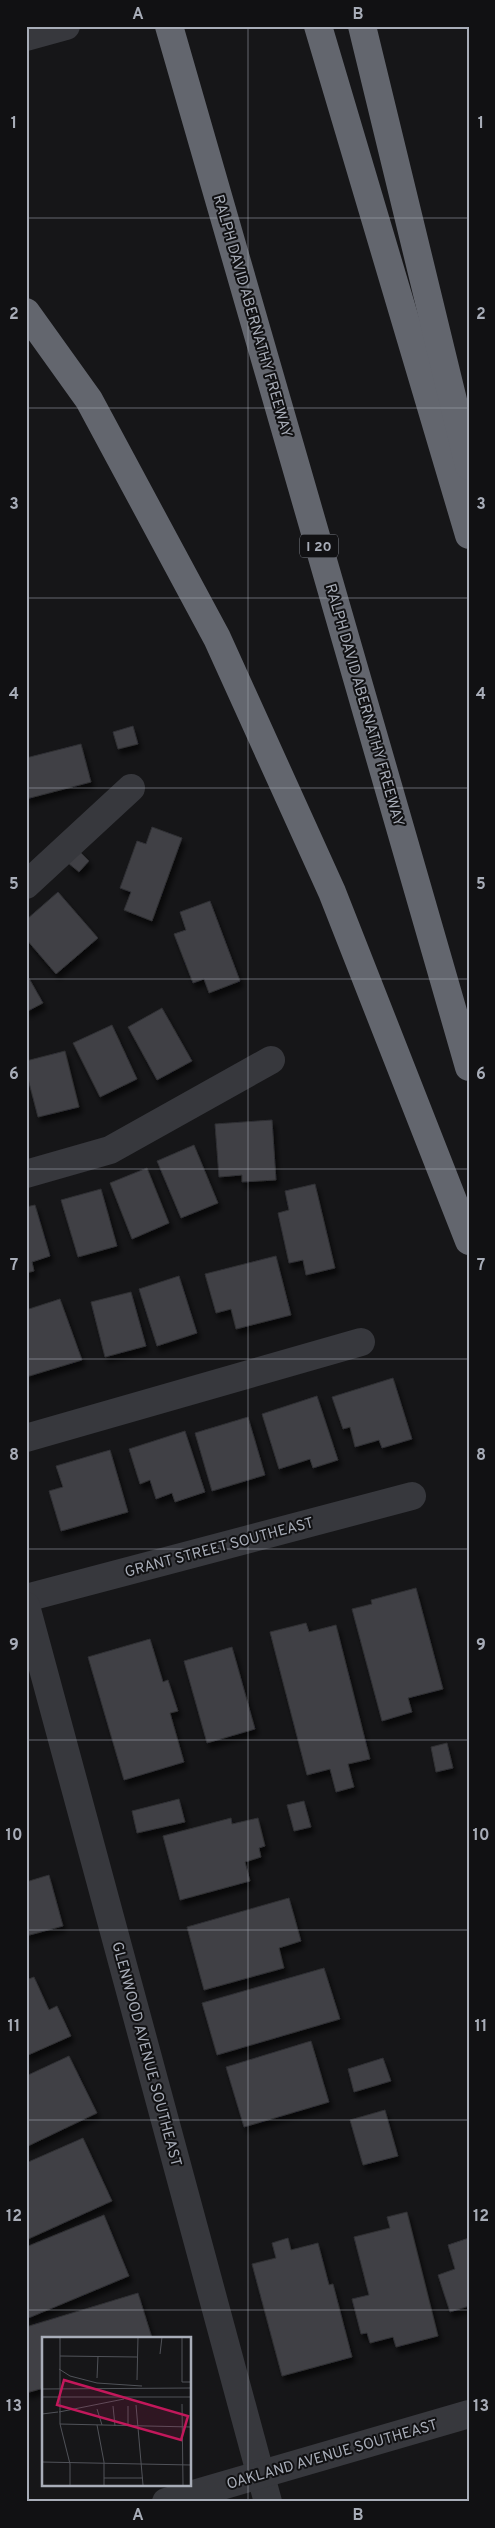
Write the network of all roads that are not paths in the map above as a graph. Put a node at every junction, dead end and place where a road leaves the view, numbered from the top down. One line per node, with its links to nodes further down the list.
1 (66, 26): 5 (street)
2 (169, 26): 12 (highway, RALPH DAVID ABERNATHY FREEWAY / I 20)
3 (318, 26): 8 (highway)
4 (362, 26): 7 (highway)
5 (26, 37)
6 (26, 312): 14 (highway)
7 (469, 466)
8 (469, 534)
9 (131, 788): 10 (street)
10 (26, 885)
11 (271, 1060): 13 (street)
12 (469, 1067)
13 (26, 1174)
14 (469, 1241)
15 (362, 1342): 16 (street)
16 (26, 1438)
17 (412, 1496): 18 (street, GRANT STREET SOUTHEAST)
18 (26, 1598)
19 (26, 1606): 21 (street, GLENWOOD AVENUE SOUTHEAST)
20 (469, 2414): 21 (street, OAKLAND AVENUE SOUTHEAST)
21 (261, 2474): 22 (street, OAKLAND AVENUE SOUTHEAST); 23 (street, GLENWOOD AVENUE SOUTHEAST)
22 (166, 2502)
23 (268, 2502)

